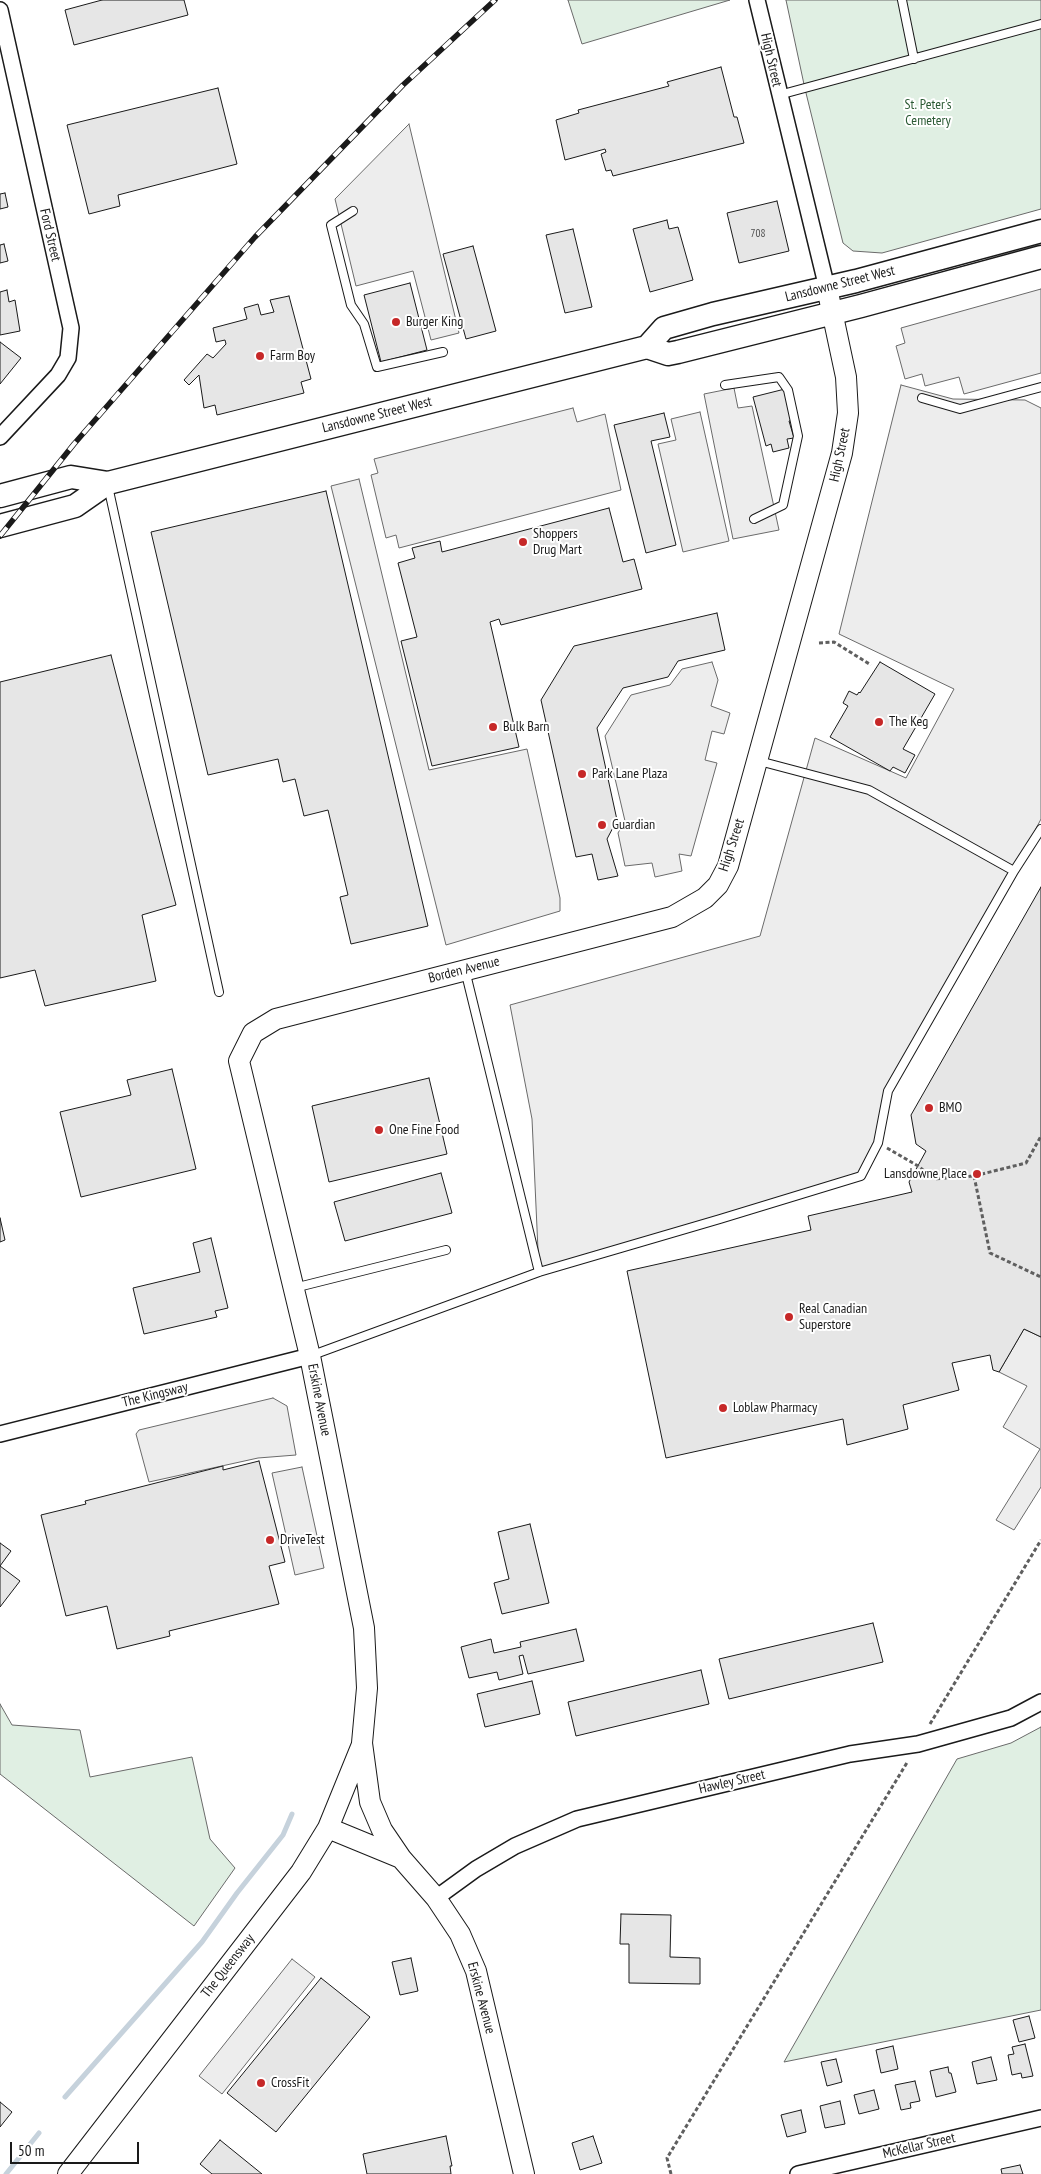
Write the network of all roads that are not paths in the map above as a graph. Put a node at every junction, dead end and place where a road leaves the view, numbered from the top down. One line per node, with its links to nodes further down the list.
1 (758, 0): 6 (street, High Street)
2 (902, 0): 5 (lane)
3 (0, 10): 17 (street, Ford Street)
4 (1041, 24): 5 (lane)
5 (914, 59): 6 (lane)
6 (779, 95): 10 (street, High Street)
7 (353, 211): 13 (lane)
8 (1041, 231): 10 (main road, Lansdowne Street West)
9 (1041, 257): 11 (main road, Lansdowne Street West)
10 (827, 288): 11 (street, High Street); 12 (main road, Lansdowne Street West)
11 (832, 314): 12 (main road, Lansdowne Street West); 22 (street, High Street)
12 (647, 347): 18 (main road, Lansdowne Street West)
13 (443, 352)
14 (725, 385): 20 (lane)
15 (1041, 387): 16 (lane)
16 (922, 398)
17 (0, 438)
18 (108, 483): 19 (main road, Lansdowne Street West); 21 (main road, Lansdowne Street West); 27 (lane)
19 (0, 496)
20 (754, 519)
21 (0, 526)
22 (757, 761): 24 (lane); 25 (street, High Street)
23 (1041, 829): 24 (lane)
24 (1014, 871): 30 (lane)
25 (705, 898): 26 (street, Borden Avenue)
26 (465, 970): 28 (street, Borden Avenue); 30 (lane)
27 (219, 992)
28 (239, 1061): 31 (street, Erskine Avenue)
29 (446, 1250): 31 (lane)
30 (538, 1272): 32 (lane)
31 (294, 1288): 32 (street, Erskine Avenue)
32 (310, 1356): 33 (street, The Kingsway); 35 (street, Erskine Avenue)
33 (0, 1434)
34 (1041, 1702): 38 (street, Hawley Street)
35 (362, 1744): 36 (street, The Queensway); 37 (street)
36 (328, 1828): 37 (street, Erskine Avenue); 40 (street, The Queensway)
37 (401, 1858): 38 (street, Erskine Avenue)
38 (436, 1898): 41 (street, Erskine Avenue)
39 (1041, 2118): 42 (street, McKellar Street)
40 (68, 2174)
41 (524, 2174)
42 (798, 2174)

